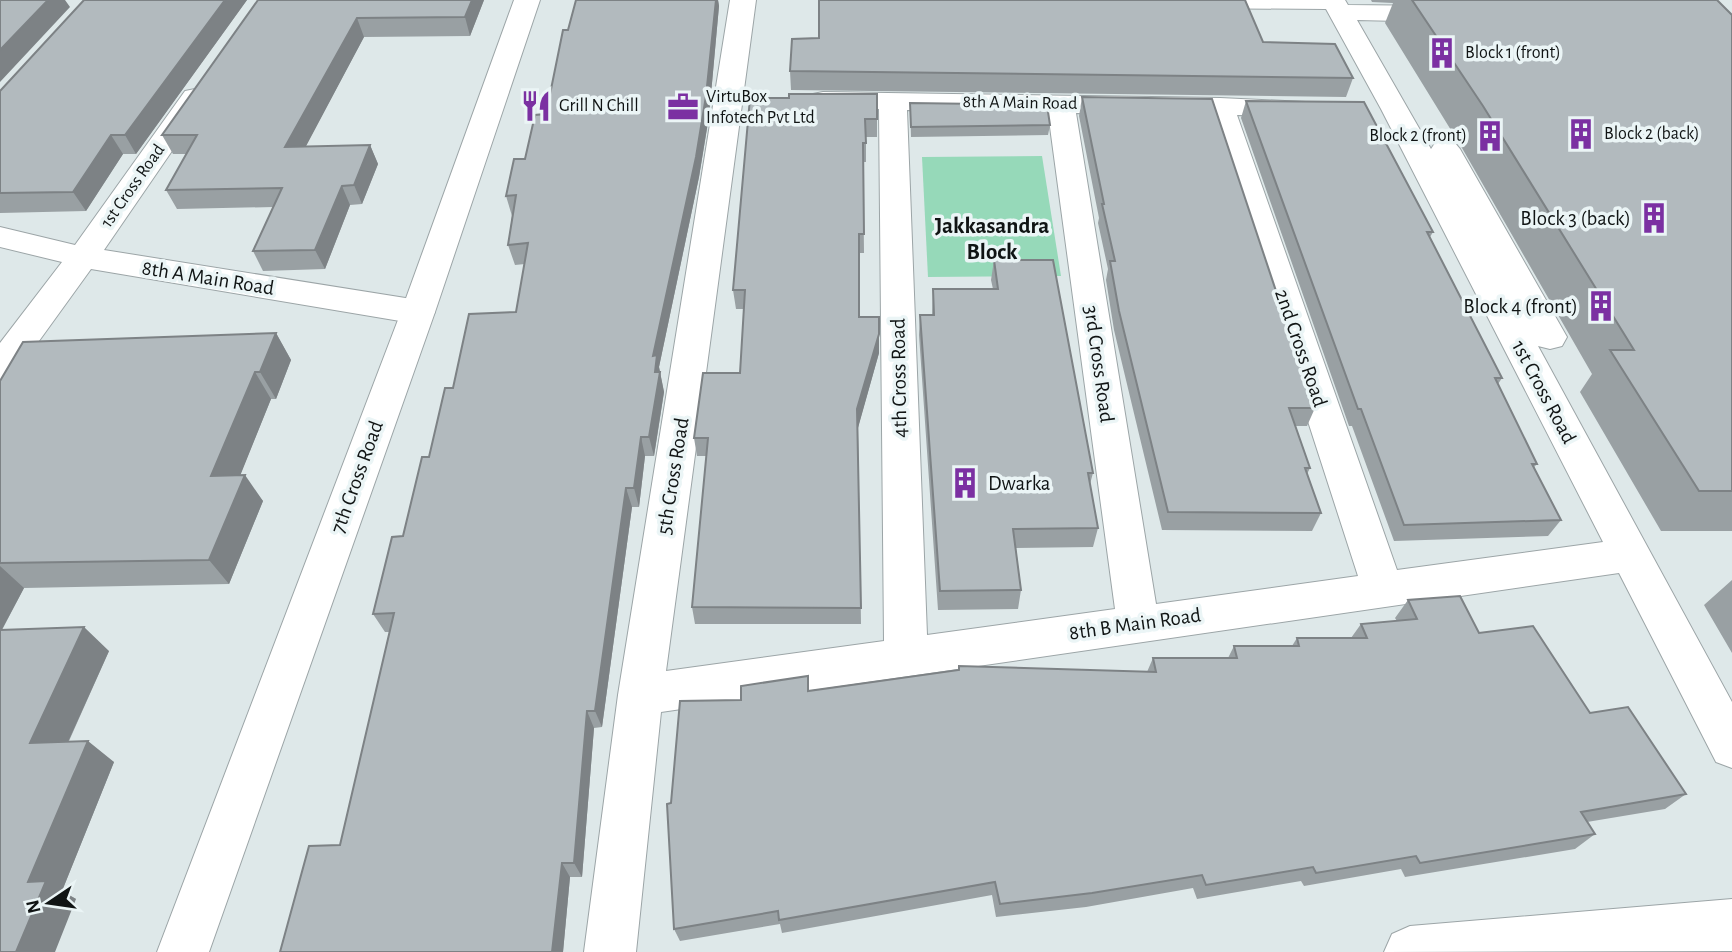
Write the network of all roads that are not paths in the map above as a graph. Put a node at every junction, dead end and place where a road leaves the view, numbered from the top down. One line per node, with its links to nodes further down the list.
1 (527, 0): 15 (street, 7th Cross Road)
2 (743, 0): 24 (street, 5th Cross Road)
3 (1179, 0): 4 (street)
4 (1347, 9): 5 (street); 12 (street); 12 (street, 1st Cross Road)
5 (1464, 14)
6 (208, 78): 14 (street, 1st Cross Road)
7 (798, 100): 8 (street, 8th A Main Road)
8 (893, 101): 9 (street, 8th A Main Road); 23 (street, 4th Cross Road)
9 (1061, 104): 10 (street, 8th A Main Road); 22 (street, 3rd Cross Road)
10 (1220, 106): 11 (street, 8th A Main Road); 21 (street, 2nd Cross Road)
11 (1328, 108)
12 (1446, 179): 16 (street); 19 (street, 1st Cross Road)
13 (0, 237): 14 (street, 8th A Main Road)
14 (83, 257): 15 (street, 8th A Main Road); 17 (street, 1st Cross Road)
15 (418, 312): 29 (street, 7th Cross Road)
16 (1550, 337)
17 (0, 368)
18 (1581, 409): 19 (street)
19 (1603, 476): 20 (street, 1st Cross Road); 25 (street)
20 (1630, 555): 21 (street, 8th B Main Road); 26 (street, 1st Cross Road)
21 (1383, 589): 22 (street, 8th B Main Road)
22 (1138, 624): 23 (street, 8th B Main Road)
23 (906, 656): 24 (street, 8th B Main Road)
24 (640, 695): 30 (street, 5th Cross Road)
25 (1732, 695)
26 (1732, 747)
27 (1732, 925): 28 (street)
28 (1556, 945): 31 (street)
29 (183, 952)
30 (610, 952)
31 (1410, 952)

